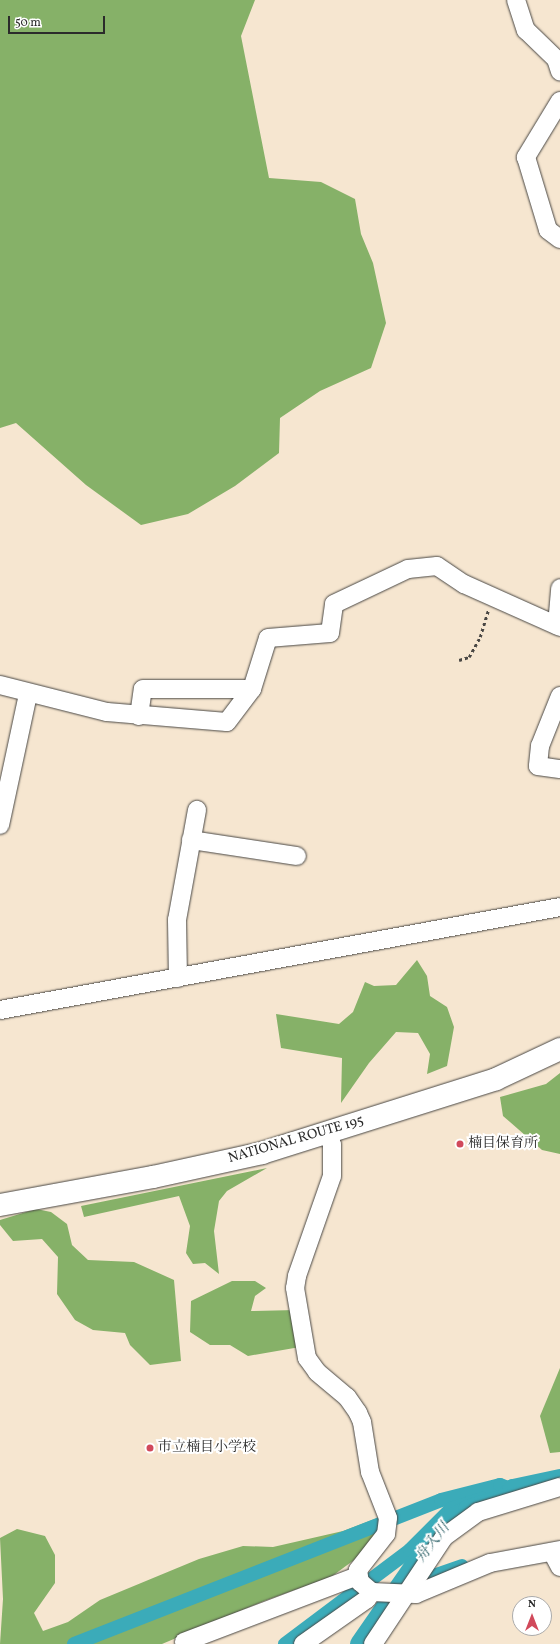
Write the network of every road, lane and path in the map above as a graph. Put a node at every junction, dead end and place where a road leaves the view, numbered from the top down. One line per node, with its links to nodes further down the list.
1 (516, 0): 2 (street)
2 (560, 71)
3 (560, 101): 4 (street)
4 (560, 240)
5 (560, 588): 7 (street)
6 (492, 596): 7 (street); 8 (path); 10 (street)
7 (558, 626)
8 (459, 660)
9 (0, 685): 11 (street)
10 (252, 690): 13 (street); 13 (street)
11 (28, 694): 13 (street); 16 (street)
12 (560, 696): 14 (street)
13 (139, 716)
14 (560, 769)
15 (197, 810): 17 (street)
16 (0, 825)
17 (191, 840): 18 (street); 20 (street)
18 (297, 856)
19 (560, 907): 20 (street)
20 (178, 978): 21 (street)
21 (0, 1010)
22 (560, 1049): 23 (highway, NATIONAL ROUTE 195)
23 (328, 1132): 24 (highway, NATIONAL ROUTE 195); 27 (street)
24 (0, 1205)
25 (560, 1487): 28 (street)
26 (557, 1556): 28 (street)
27 (365, 1585): 28 (street); 29 (street); 30 (street); 31 (street)
28 (399, 1594): 32 (street)
29 (322, 1600)
30 (184, 1642)
31 (303, 1644)
32 (373, 1644)

